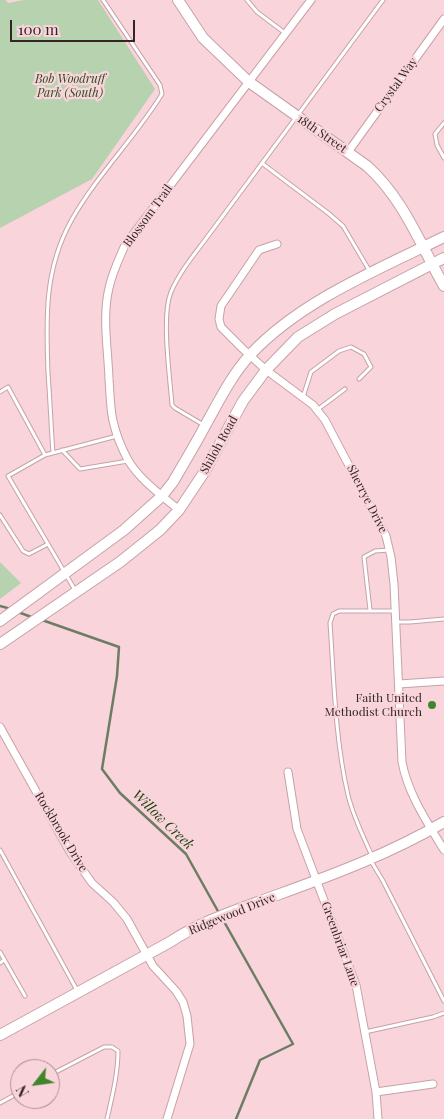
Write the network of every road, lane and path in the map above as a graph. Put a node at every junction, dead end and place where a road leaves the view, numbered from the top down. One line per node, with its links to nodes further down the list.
1 (104, 0): 31 (lane)
2 (178, 0): 8 (main road, 18th Street)
3 (248, 0): 7 (lane)
4 (311, 0): 7 (street, Blossom Trail)
5 (383, 0): 9 (lane)
6 (444, 19): 11 (street, Crystal Way)
7 (286, 34): 8 (street, Blossom Trail)
8 (249, 82): 9 (main road, 18th Street); 29 (street, Blossom Trail)
9 (298, 116): 11 (main road, 18th Street); 13 (lane)
10 (444, 123): 12 (lane)
11 (348, 152): 16 (main road, 18th Street)
12 (444, 158)
13 (263, 164): 19 (lane); 28 (lane)
14 (444, 237): 16 (main road, Shiloh Road)
15 (277, 244): 21 (street, Sherrye Drive)
16 (423, 247): 18 (main road, 18th Street); 19 (main road, Shiloh Road)
17 (444, 258): 18 (main road, Shiloh Road)
18 (432, 264): 20 (main road, 18th Street); 22 (main road, Shiloh Road)
19 (370, 273): 21 (main road, Shiloh Road)
20 (444, 286)
21 (250, 355): 22 (street, Sherrye Drive); 28 (main road, Shiloh Road)
22 (266, 370): 26 (street, Sherrye Drive); 35 (main road, Shiloh Road)
23 (359, 379): 26 (lane)
24 (345, 389): 27 (lane)
25 (0, 392): 32 (lane)
26 (303, 398): 27 (street, Sherrye Drive)
27 (317, 410): 38 (street, Sherrye Drive)
28 (205, 426): 34 (main road, Shiloh Road)
29 (118, 436): 30 (lane); 33 (street, Blossom Trail)
30 (62, 450): 31 (lane); 33 (lane)
31 (53, 452): 32 (lane)
32 (45, 454): 37 (lane)
33 (128, 460): 34 (street, Blossom Trail)
34 (162, 496): 35 (street, Blossom Trail); 39 (main road, Shiloh Road)
35 (179, 510): 40 (main road, Shiloh Road)
36 (0, 515): 37 (lane)
37 (48, 544): 39 (lane)
38 (389, 550): 41 (lane); 42 (street, Sherrye Drive)
39 (66, 574): 40 (lane); 44 (main road, Shiloh Road)
40 (76, 591): 46 (main road, Shiloh Road)
41 (370, 610): 42 (lane); 55 (lane)
42 (396, 611): 45 (street, Sherrye Drive)
43 (444, 619): 45 (lane)
44 (1, 620)
45 (396, 622): 48 (street, Sherrye Drive)
46 (0, 644)
47 (444, 681): 48 (street)
48 (400, 684): 52 (street, Sherrye Drive)
49 (0, 727): 58 (street, Rockbrook Drive)
50 (288, 772): 56 (street, Greenbriar Lane)
51 (444, 822): 52 (main road, Ridgewood Drive)
52 (431, 829): 54 (street, Sherrye Drive); 55 (main road, Ridgewood Drive)
53 (0, 850): 61 (lane)
54 (444, 850)
55 (372, 860): 56 (main road, Ridgewood Drive); 63 (lane)
56 (317, 881): 58 (main road, Ridgewood Drive); 65 (street, Greenbriar Lane)
57 (0, 952): 59 (lane)
58 (146, 955): 61 (main road, Ridgewood Drive); 71 (street, Rockbrook Drive)
59 (4, 960): 60 (lane); 62 (lane)
60 (0, 963)
61 (78, 992): 66 (main road, Ridgewood Drive)
62 (24, 996)
63 (444, 1001)
64 (444, 1013): 65 (lane)
65 (365, 1032): 69 (street, Greenbriar Lane)
66 (0, 1035)
67 (60, 1070): 70 (lane)
68 (433, 1084): 69 (street)
69 (376, 1092): 72 (street, Greenbriar Lane)
70 (107, 1119)
71 (167, 1119)
72 (378, 1119)

